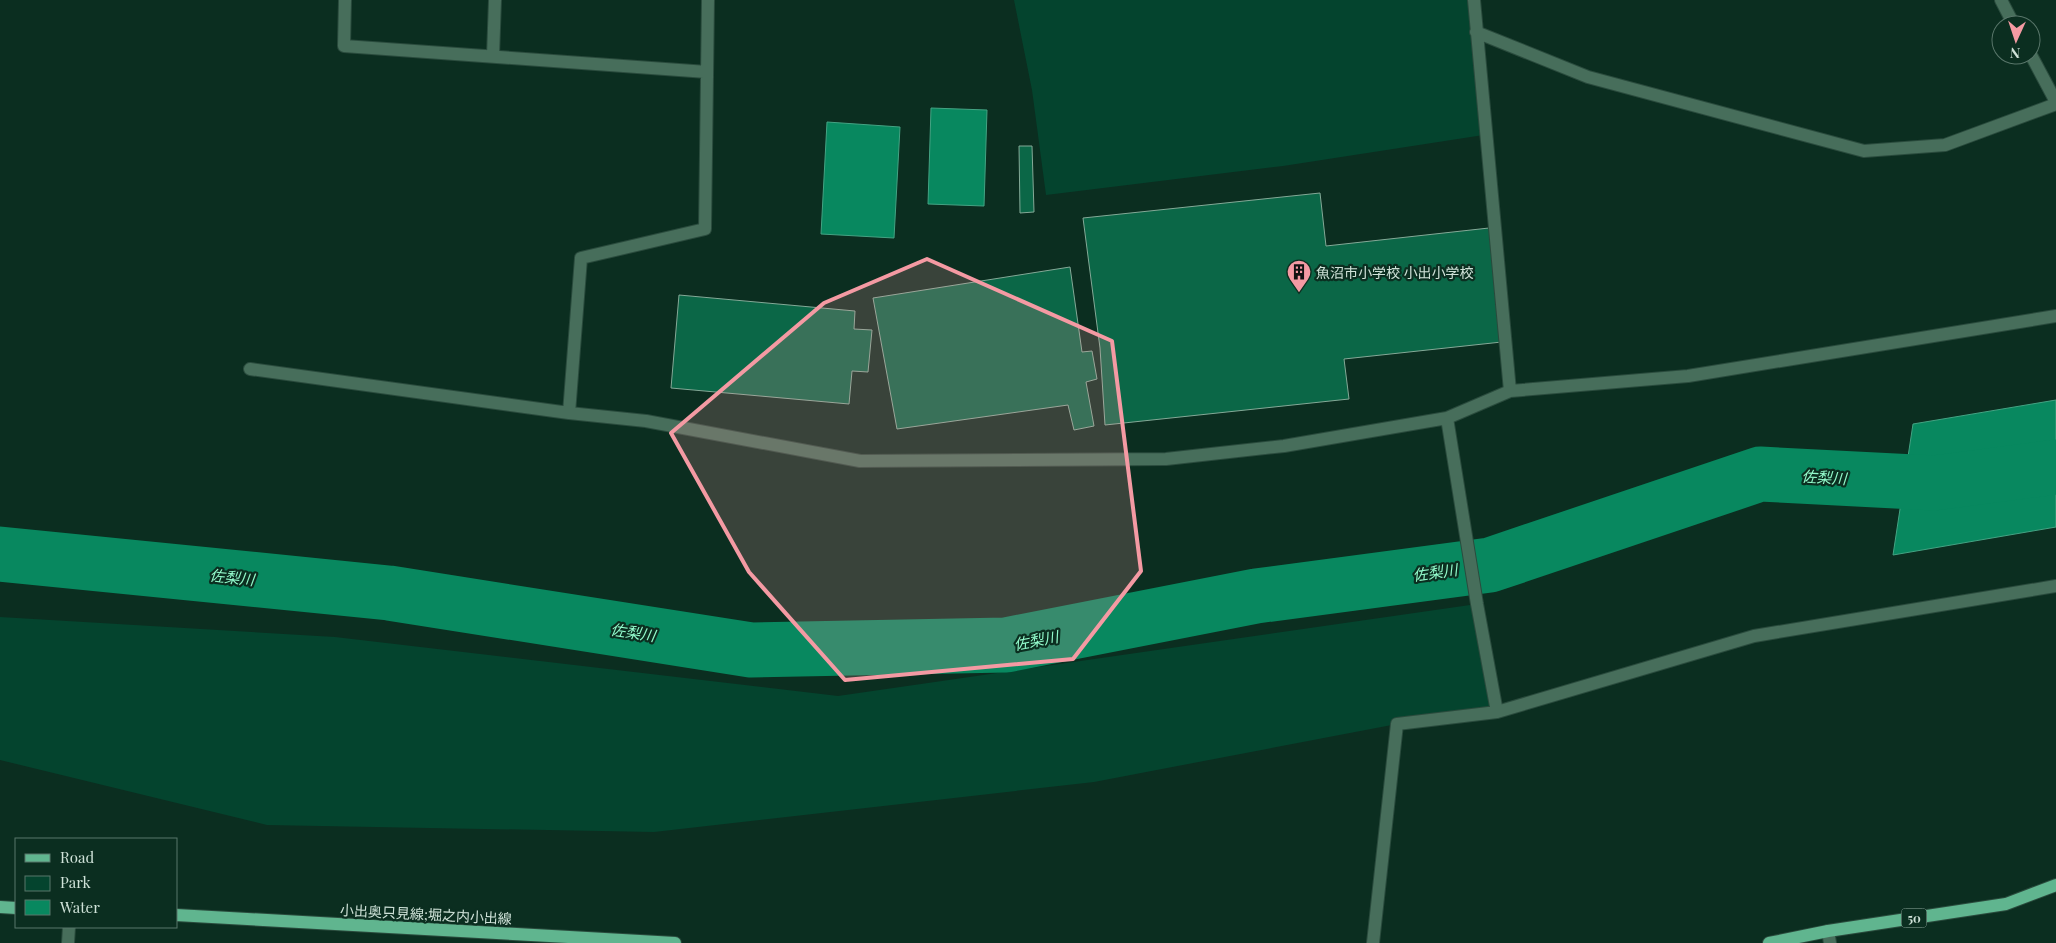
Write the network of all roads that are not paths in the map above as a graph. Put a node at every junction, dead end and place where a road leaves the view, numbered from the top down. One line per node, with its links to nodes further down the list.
1 (345, 0): 8 (street)
2 (495, 0): 8 (street)
3 (708, 0): 10 (street)
4 (1474, 0): 7 (street)
5 (2001, 0): 6 (street)
6 (2009, 15)
7 (1476, 32): 11 (street); 14 (street)
8 (493, 56): 10 (street)
9 (2036, 65): 11 (street)
10 (707, 72): 15 (street)
11 (2056, 103)
12 (2056, 316): 14 (street)
13 (250, 369): 15 (street)
14 (1510, 391): 16 (street)
15 (570, 413): 16 (street)
16 (1447, 418): 18 (street)
17 (2056, 586): 18 (street)
18 (1496, 712): 28 (street)
19 (2056, 885): 24 (main road, 50)
20 (0, 907): 21 (main road)
21 (15, 908)
22 (178, 915): 25 (main road, 小出奥只見線;堀之内小出線)
23 (69, 928): 26 (street)
24 (1829, 937): 29 (main road, 50)
25 (554, 940): 27 (main road, 小出奥只見線;堀之内小出線)
26 (68, 943)
27 (675, 943)
28 (1373, 943)
29 (1769, 943)

